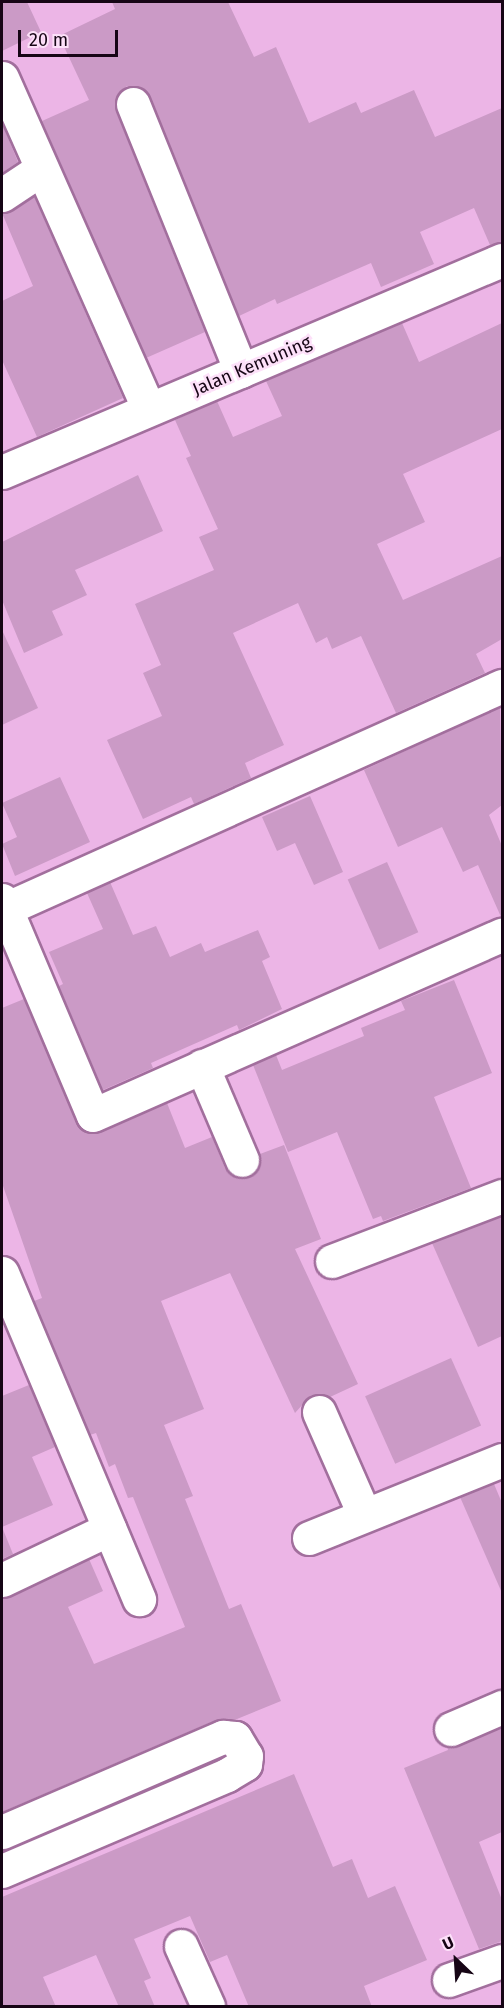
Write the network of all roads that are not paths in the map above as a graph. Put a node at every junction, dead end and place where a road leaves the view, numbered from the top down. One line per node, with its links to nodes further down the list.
1 (2, 78): 3 (street)
2 (134, 104): 6 (street)
3 (41, 169): 4 (street); 7 (street)
4 (2, 195)
5 (502, 260): 6 (street, Jalan Kemuning)
6 (241, 371): 7 (street, Jalan Kemuning)
7 (148, 408): 8 (street, Jalan Kemuning)
8 (2, 472)
9 (502, 686): 10 (street)
10 (3, 904): 12 (street)
11 (502, 935): 12 (street)
12 (202, 1066): 13 (street)
13 (242, 1160)
14 (502, 1196): 15 (street)
15 (332, 1261)
16 (2, 1273): 20 (street)
17 (319, 1412): 19 (street)
18 (502, 1460): 19 (street)
19 (364, 1514): 21 (street)
20 (108, 1530): 22 (street); 23 (street)
21 (309, 1538)
22 (2, 1580)
23 (140, 1599)
24 (502, 1707): 25 (street)
25 (451, 1729)
26 (2, 1832): 27 (street)
27 (2, 1871)
28 (181, 1946): 31 (street)
29 (502, 1961): 30 (street)
30 (449, 1980)
31 (208, 2007)

